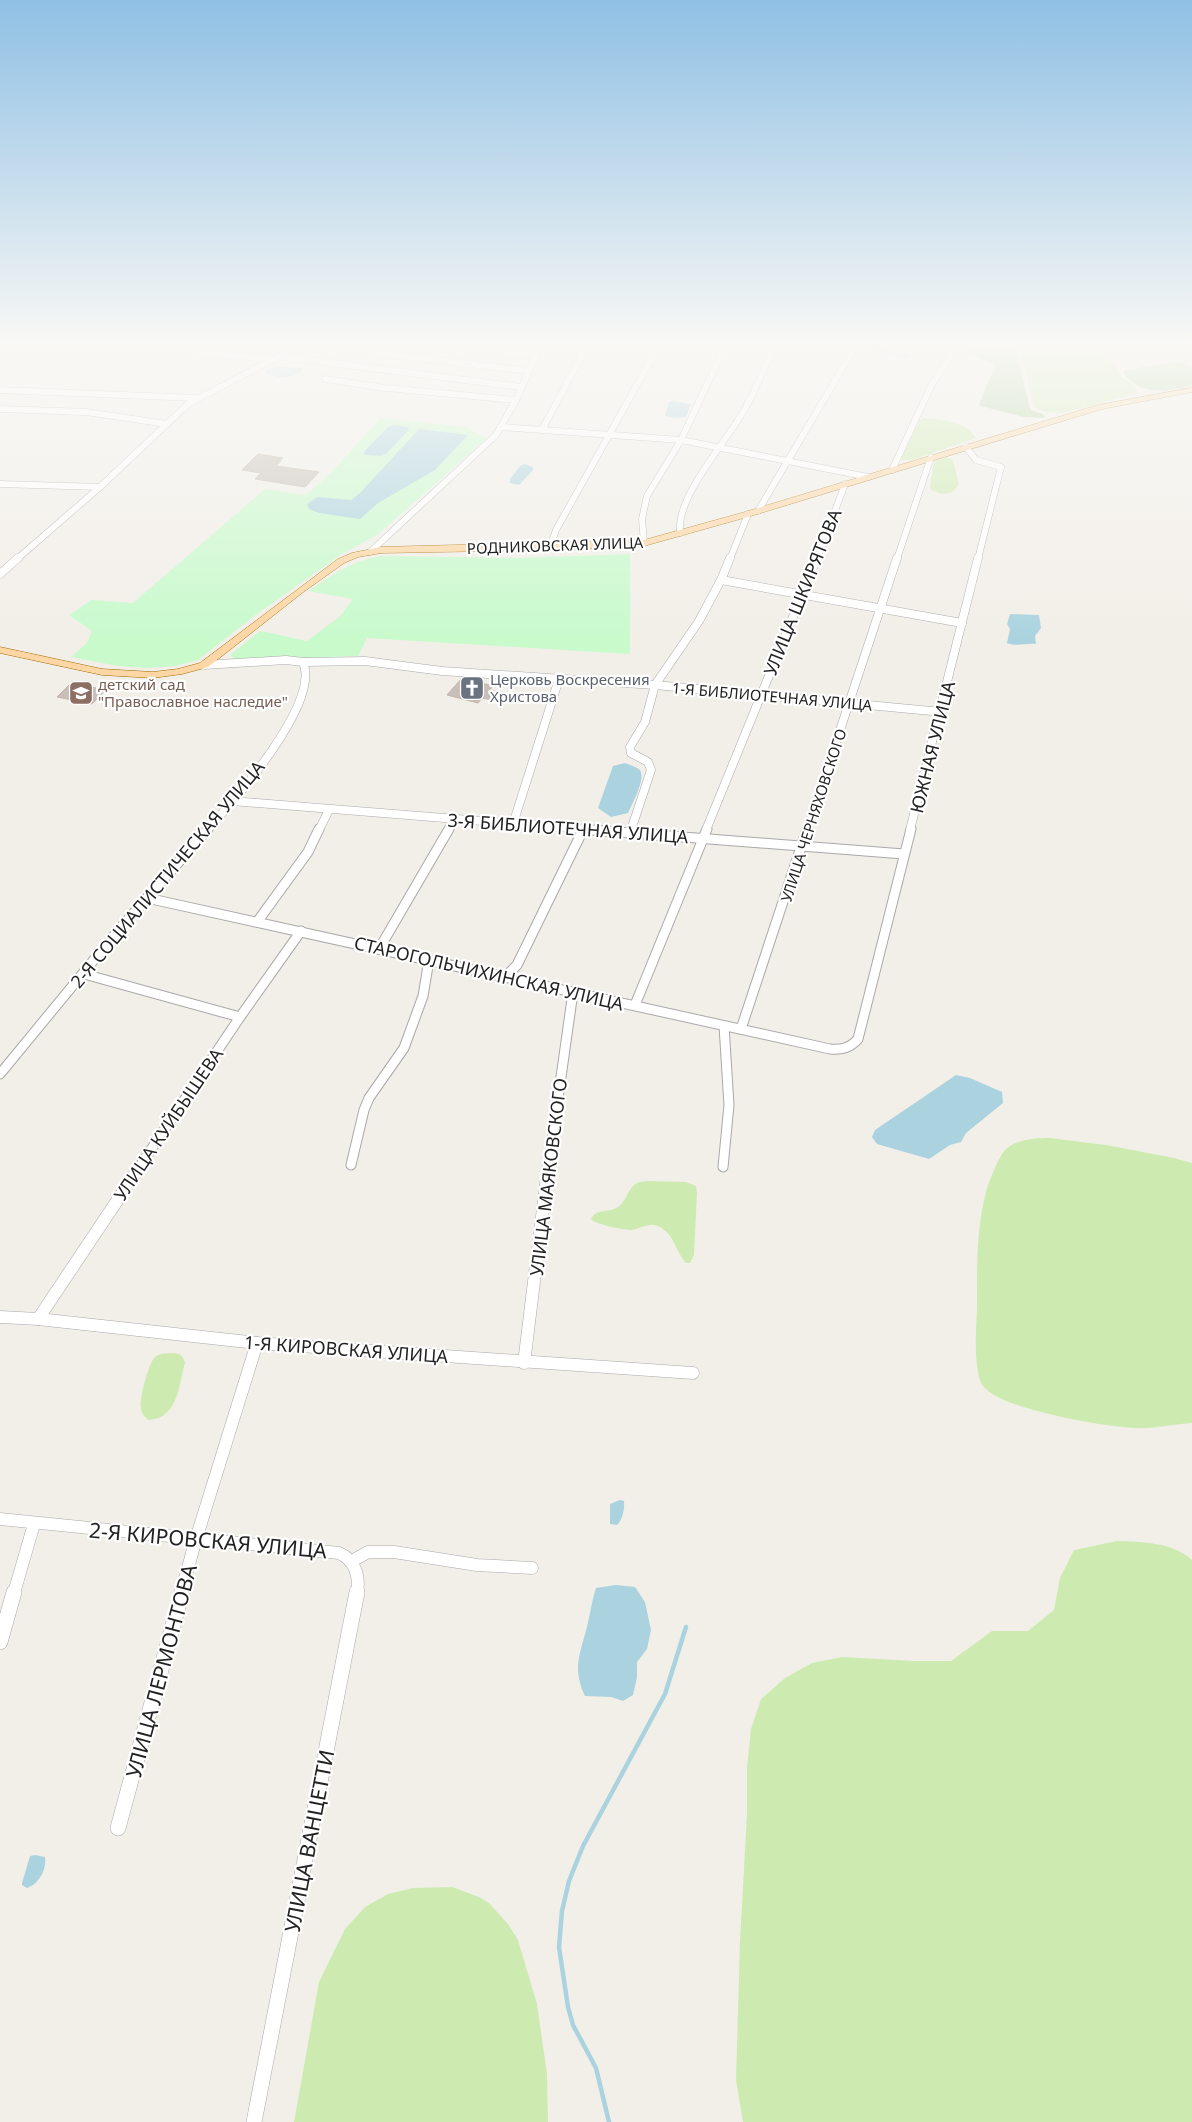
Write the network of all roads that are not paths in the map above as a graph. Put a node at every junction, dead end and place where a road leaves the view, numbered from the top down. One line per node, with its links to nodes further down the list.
1 (149, 441): 18 (street)
2 (489, 441): 24 (street)
3 (605, 441): 23 (street)
4 (679, 441): 22 (street)
5 (686, 441): 11 (street)
6 (725, 441): 11 (street)
7 (798, 441): 13 (street)
8 (905, 441): 14 (street)
9 (983, 441): 10 (main road, РОДНИКОВСКАЯ УЛИЦА)
10 (966, 446): 12 (main road, РОДНИКОВСКАЯ УЛИЦА); 29 (street, ЮЖНАЯ УЛИЦА)
11 (721, 447): 13 (street); 21 (street)
12 (931, 457): 14 (main road, РОДНИКОВСКАЯ УЛИЦА); 28 (street, УЛИЦА ЧЕРНЯХОВСКОГО)
13 (785, 461): 15 (street); 19 (street)
14 (892, 470): 15 (main road, РОДНИКОВСКАЯ УЛИЦА)
15 (868, 477): 17 (main road, РОДНИКОВСКАЯ УЛИЦА)
16 (0, 484): 18 (street)
17 (845, 484): 19 (main road, РОДНИКОВСКАЯ УЛИЦА); 27 (street, УЛИЦА ШКИРЯТОВА)
18 (100, 487): 25 (street)
19 (758, 511): 20 (main road, РОДНИКОВСКАЯ УЛИЦА)
20 (748, 514): 21 (main road, РОДНИКОВСКАЯ УЛИЦА); 26 (street)
21 (680, 533): 22 (main road, РОДНИКОВСКАЯ УЛИЦА)
22 (644, 543): 23 (main road, РОДНИКОВСКАЯ УЛИЦА)
23 (550, 548): 24 (main road, РОДНИКОВСКАЯ УЛИЦА)
24 (370, 552): 32 (main road, РОДНИКОВСКАЯ УЛИЦА)
25 (0, 574)
26 (721, 580): 27 (street); 34 (street)
27 (802, 595): 28 (street); 35 (street, УЛИЦА ШКИРЯТОВА)
28 (880, 609): 29 (street); 36 (street, УЛИЦА ЧЕРНЯХОВСКОГО)
29 (962, 623): 37 (street, ЮЖНАЯ УЛИЦА)
30 (0, 650): 32 (main road)
31 (303, 662): 32 (street, 1-Я БИБЛИОТЕЧНАЯ УЛИЦА); 33 (street, 1-Я БИБЛИОТЕЧНАЯ УЛИЦА); 38 (street, 2-Я СОЦИАЛИСТИЧЕСКАЯ УЛИЦА)
32 (204, 665)
33 (559, 679): 34 (street, 1-Я БИБЛИОТЕЧНАЯ УЛИЦА); 41 (street)
34 (655, 685): 35 (street, 1-Я БИБЛИОТЕЧНАЯ УЛИЦА); 43 (street)
35 (760, 695): 36 (street, 1-Я БИБЛИОТЕЧНАЯ УЛИЦА); 44 (street, УЛИЦА ШКИРЯТОВА)
36 (850, 703): 37 (street, 1-Я БИБЛИОТЕЧНАЯ УЛИЦА); 45 (street, УЛИЦА ЧЕРНЯХОВСКОГО)
37 (942, 712): 46 (street, ЮЖНАЯ УЛИЦА)
38 (232, 801): 39 (street, 3-Я БИБЛИОТЕЧНАЯ УЛИЦА); 47 (street, 2-Я СОЦИАЛИСТИЧЕСКАЯ УЛИЦА)
39 (329, 810): 40 (street, 3-Я БИБЛИОТЕЧНАЯ УЛИЦА); 48 (street)
40 (454, 820): 41 (street, 3-Я БИБЛИОТЕЧНАЯ УЛИЦА); 50 (street)
41 (513, 824): 42 (street, 3-Я БИБЛИОТЕЧНАЯ УЛИЦА)
42 (583, 830): 43 (street, 3-Я БИБЛИОТЕЧНАЯ УЛИЦА); 53 (street)
43 (630, 832): 44 (street, 3-Я БИБЛИОТЕЧНАЯ УЛИЦА)
44 (703, 839): 45 (street, 3-Я БИБЛИОТЕЧНАЯ УЛИЦА); 55 (street, УЛИЦА ШКИРЯТОВА)
45 (802, 845): 46 (street, 3-Я БИБЛИОТЕЧНАЯ УЛИЦА); 58 (street, УЛИЦА ЧЕРНЯХОВСКОГО)
46 (904, 854): 59 (street, ЮЖНАЯ УЛИЦА)
47 (147, 898): 48 (street, СТАРОГОЛЬЧИХИНСКАЯ УЛИЦА); 52 (street, 2-Я СОЦИАЛИСТИЧЕСКАЯ УЛИЦА)
48 (256, 922): 49 (street, СТАРОГОЛЬЧИХИНСКАЯ УЛИЦА)
49 (301, 931): 50 (street, СТАРОГОЛЬЧИХИНСКАЯ УЛИЦА); 56 (street, УЛИЦА КУЙБЫШЕВА)
50 (379, 948): 51 (street, СТАРОГОЛЬЧИХИНСКАЯ УЛИЦА)
51 (429, 960): 53 (street, СТАРОГОЛЬЧИХИНСКАЯ УЛИЦА); 61 (street)
52 (84, 974): 56 (street); 60 (street, 2-Я СОЦИАЛИСТИЧЕСКАЯ УЛИЦА)
53 (505, 977): 54 (street, СТАРОГОЛЬЧИХИНСКАЯ УЛИЦА)
54 (573, 992): 55 (street, СТАРОГОЛЬЧИХИНСКАЯ УЛИЦА); 66 (street, УЛИЦА МАЯКОВСКОГО)
55 (635, 1005): 57 (street, СТАРОГОЛЬЧИХИНСКАЯ УЛИЦА)
56 (240, 1017): 64 (street, УЛИЦА КУЙБЫШЕВА)
57 (724, 1026): 58 (street, СТАРОГОЛЬЧИХИНСКАЯ УЛИЦА); 62 (street)
58 (741, 1030): 59 (street, СТАРОГОЛЬЧИХИНСКАЯ УЛИЦА)
59 (830, 1049)
60 (0, 1074)
61 (351, 1166)
62 (723, 1167)
63 (0, 1317): 64 (street, 1-Я КИРОВСКАЯ УЛИЦА)
64 (38, 1319): 65 (street, 1-Я КИРОВСКАЯ УЛИЦА)
65 (257, 1343): 66 (street, 1-Я КИРОВСКАЯ УЛИЦА); 70 (street, УЛИЦА ЛЕРМОНТОВА)
66 (524, 1363): 67 (street, 1-Я КИРОВСКАЯ УЛИЦА)
67 (693, 1373)
68 (0, 1519): 69 (street, 2-Я КИРОВСКАЯ УЛИЦА)
69 (34, 1524): 70 (street, 2-Я КИРОВСКАЯ УЛИЦА); 73 (street)
70 (196, 1539): 71 (street, 2-Я КИРОВСКАЯ УЛИЦА); 74 (street, УЛИЦА ЛЕРМОНТОВА)
71 (352, 1561): 72 (street); 75 (street, УЛИЦА ВАНЦЕТТИ)
72 (532, 1568)
73 (0, 1642)
74 (118, 1828)
75 (254, 2122)

